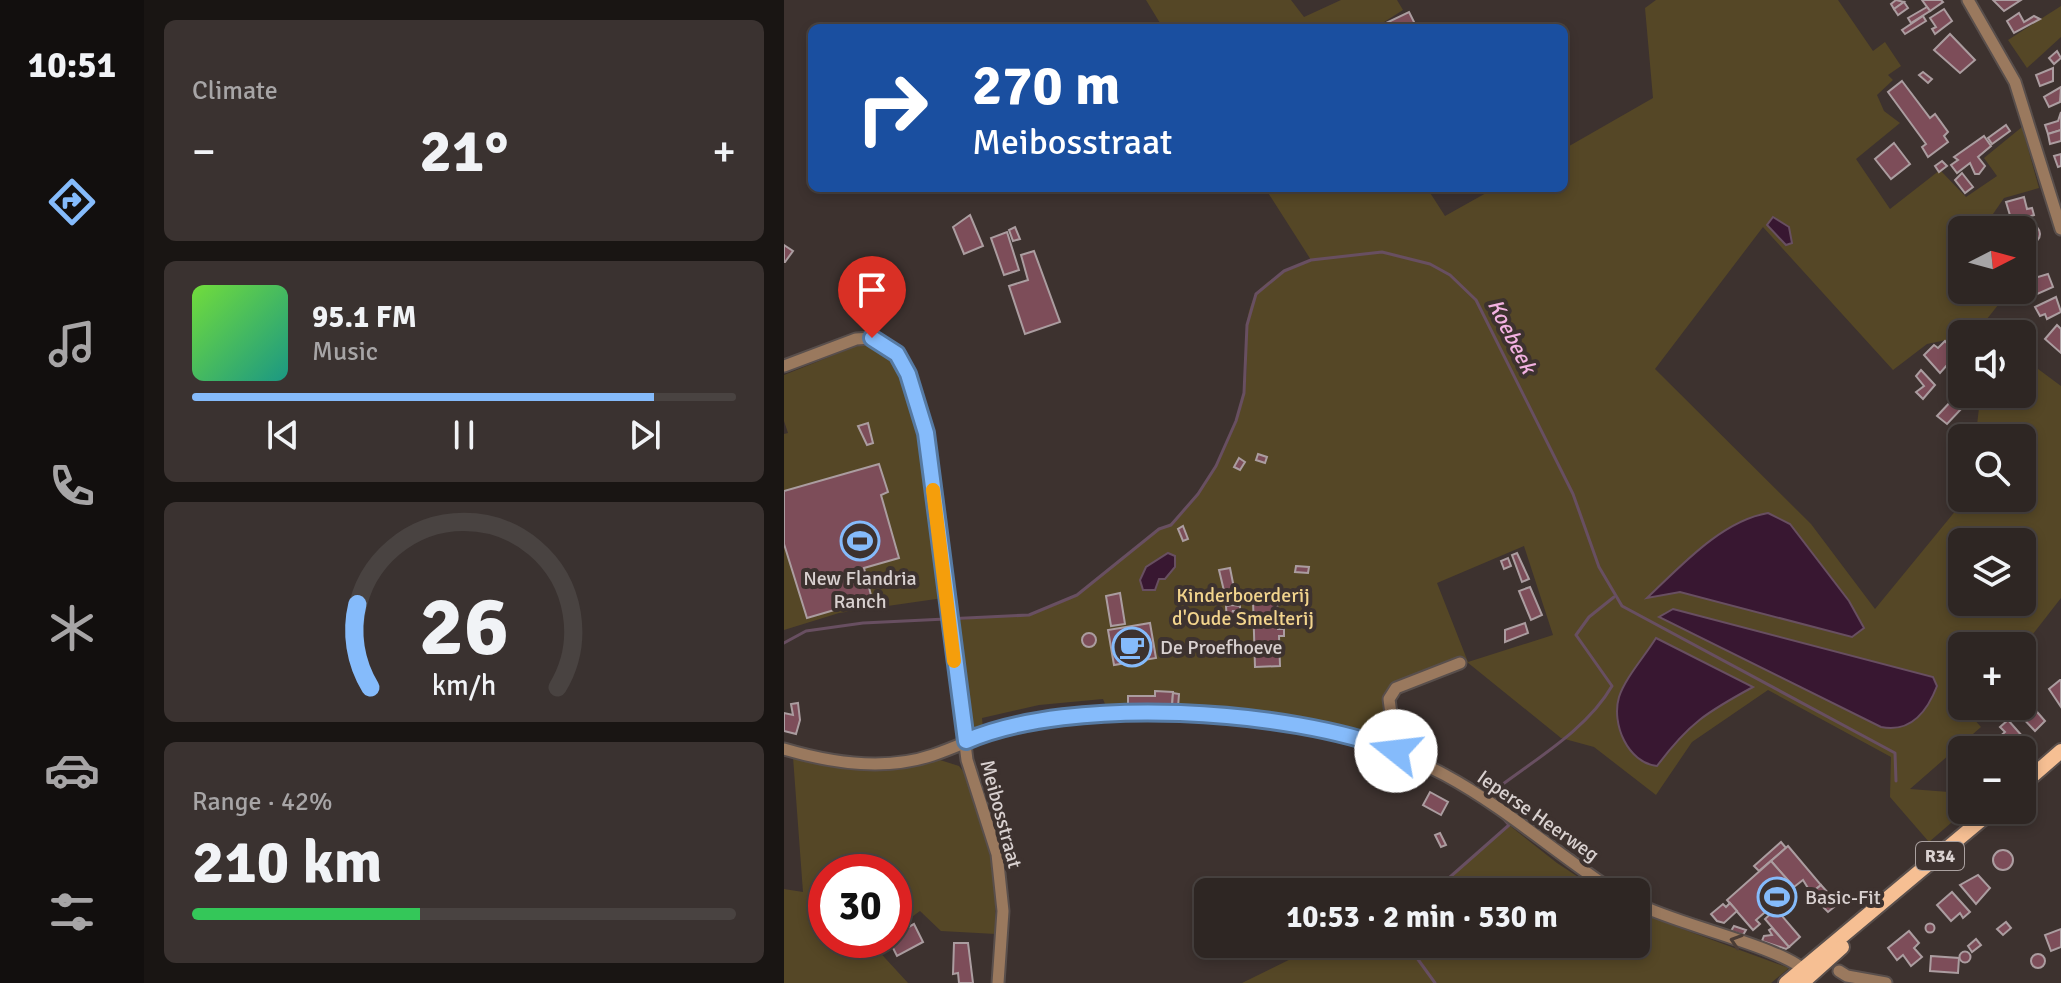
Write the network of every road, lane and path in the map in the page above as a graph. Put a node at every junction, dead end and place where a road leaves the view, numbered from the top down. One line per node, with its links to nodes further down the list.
1 (1968, 0): 2 (street)
2 (2061, 229)
3 (784, 366): 5 (street, Meibosstraat)
4 (1460, 663): 7 (street)
5 (966, 741): 6 (street, Ieperse Heerweg); 7 (street, Ieperse Heerweg); 15 (street, Meibosstraat)
6 (784, 749)
7 (1396, 751): 11 (street, Ieperse Heerweg)
8 (2061, 751): 9 (main road)
9 (2036, 773)
10 (1977, 824): 14 (main road, R34)
11 (1596, 878)
12 (1650, 909): 14 (street, one-way to 12)
13 (1839, 971): 17 (street)
14 (1805, 976): 16 (main road, R34)
15 (998, 983)
16 (1786, 983)
17 (1883, 983)

